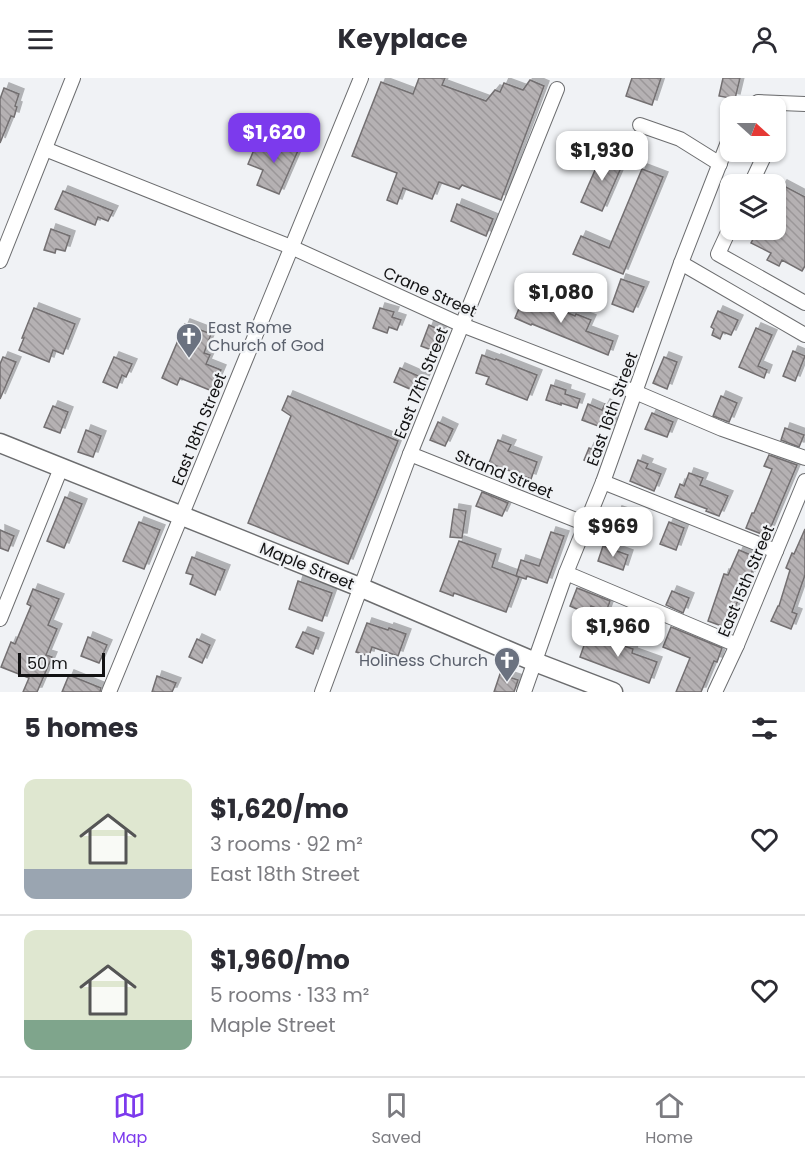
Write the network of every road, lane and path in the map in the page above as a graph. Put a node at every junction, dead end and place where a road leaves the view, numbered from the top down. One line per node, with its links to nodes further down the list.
1 (74, 78): 7 (street)
2 (361, 78): 10 (street, East 18th Street)
3 (557, 89): 14 (street, East 17th Street)
4 (786, 103): 5 (street)
5 (805, 104)
6 (640, 125): 8 (street)
7 (45, 149): 10 (street, Crane Street); 11 (street)
8 (720, 164): 12 (street, East 16th Street)
9 (724, 240): 13 (street)
10 (291, 247): 14 (street, Crane Street); 23 (street, East 18th Street)
11 (0, 261)
12 (681, 264): 15 (street); 16 (street, East 16th Street)
13 (805, 303)
14 (462, 325): 16 (street, Crane Street); 18 (street, East 17th Street)
15 (805, 335)
16 (636, 392): 19 (street, Crane Street); 22 (street, East 16th Street)
17 (0, 443): 20 (main road, Maple Street)
18 (410, 454): 24 (street, Strand Street); 27 (street, East 17th Street)
19 (805, 458)
20 (61, 468): 23 (main road, Maple Street); 28 (street)
21 (805, 481): 25 (street, East 15th Street)
22 (603, 482): 24 (street, East 16th Street); 25 (street)
23 (181, 515): 27 (main road, Maple Street); 31 (street, East 18th Street)
24 (586, 524): 26 (street, East 16th Street)
25 (776, 551): 29 (street, East 15th Street)
26 (566, 573): 29 (street); 30 (street, East 16th Street)
27 (362, 588): 30 (main road, Maple Street); 32 (street, East 17th Street)
28 (0, 619)
29 (737, 645): 35 (street, East 15th Street)
30 (535, 662): 33 (street, East 16th Street); 34 (main road, Maple Street)
31 (109, 692)
32 (322, 692)
33 (524, 692)
34 (613, 692)
35 (715, 692)

